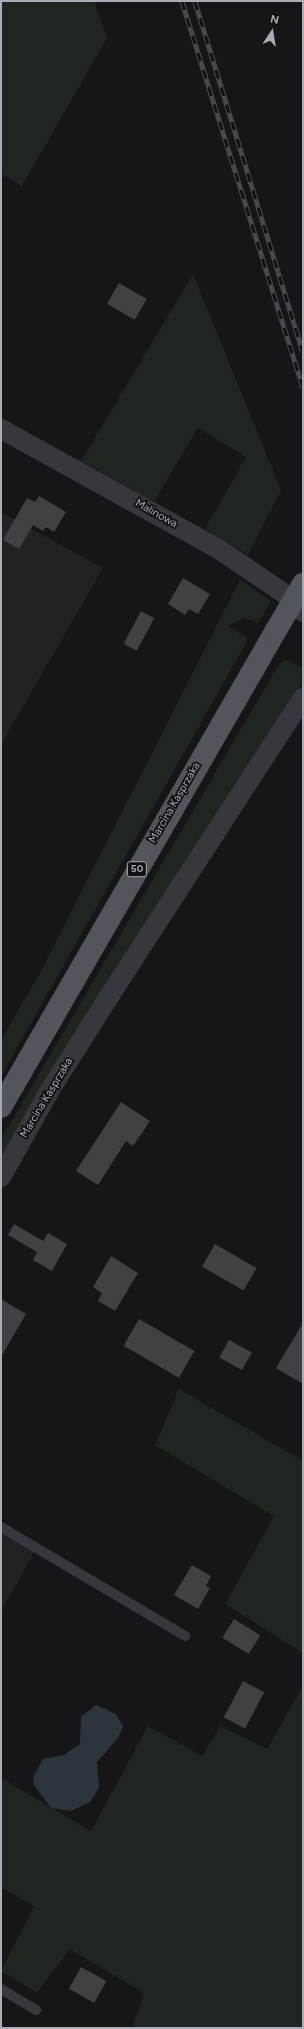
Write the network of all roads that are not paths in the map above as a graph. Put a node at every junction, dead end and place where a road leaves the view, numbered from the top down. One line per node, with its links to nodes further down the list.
1 (1, 429): 3 (street, Malinowa)
2 (303, 584): 5 (main road, Marcina Kasprzaka / 50, bridge)
3 (303, 612)
4 (303, 698): 6 (street, Marcina Kasprzaka)
5 (1, 1107)
6 (1, 1177)
7 (1, 1527): 8 (lane)
8 (185, 1636)
9 (1, 1989): 10 (lane)
10 (36, 2010)

